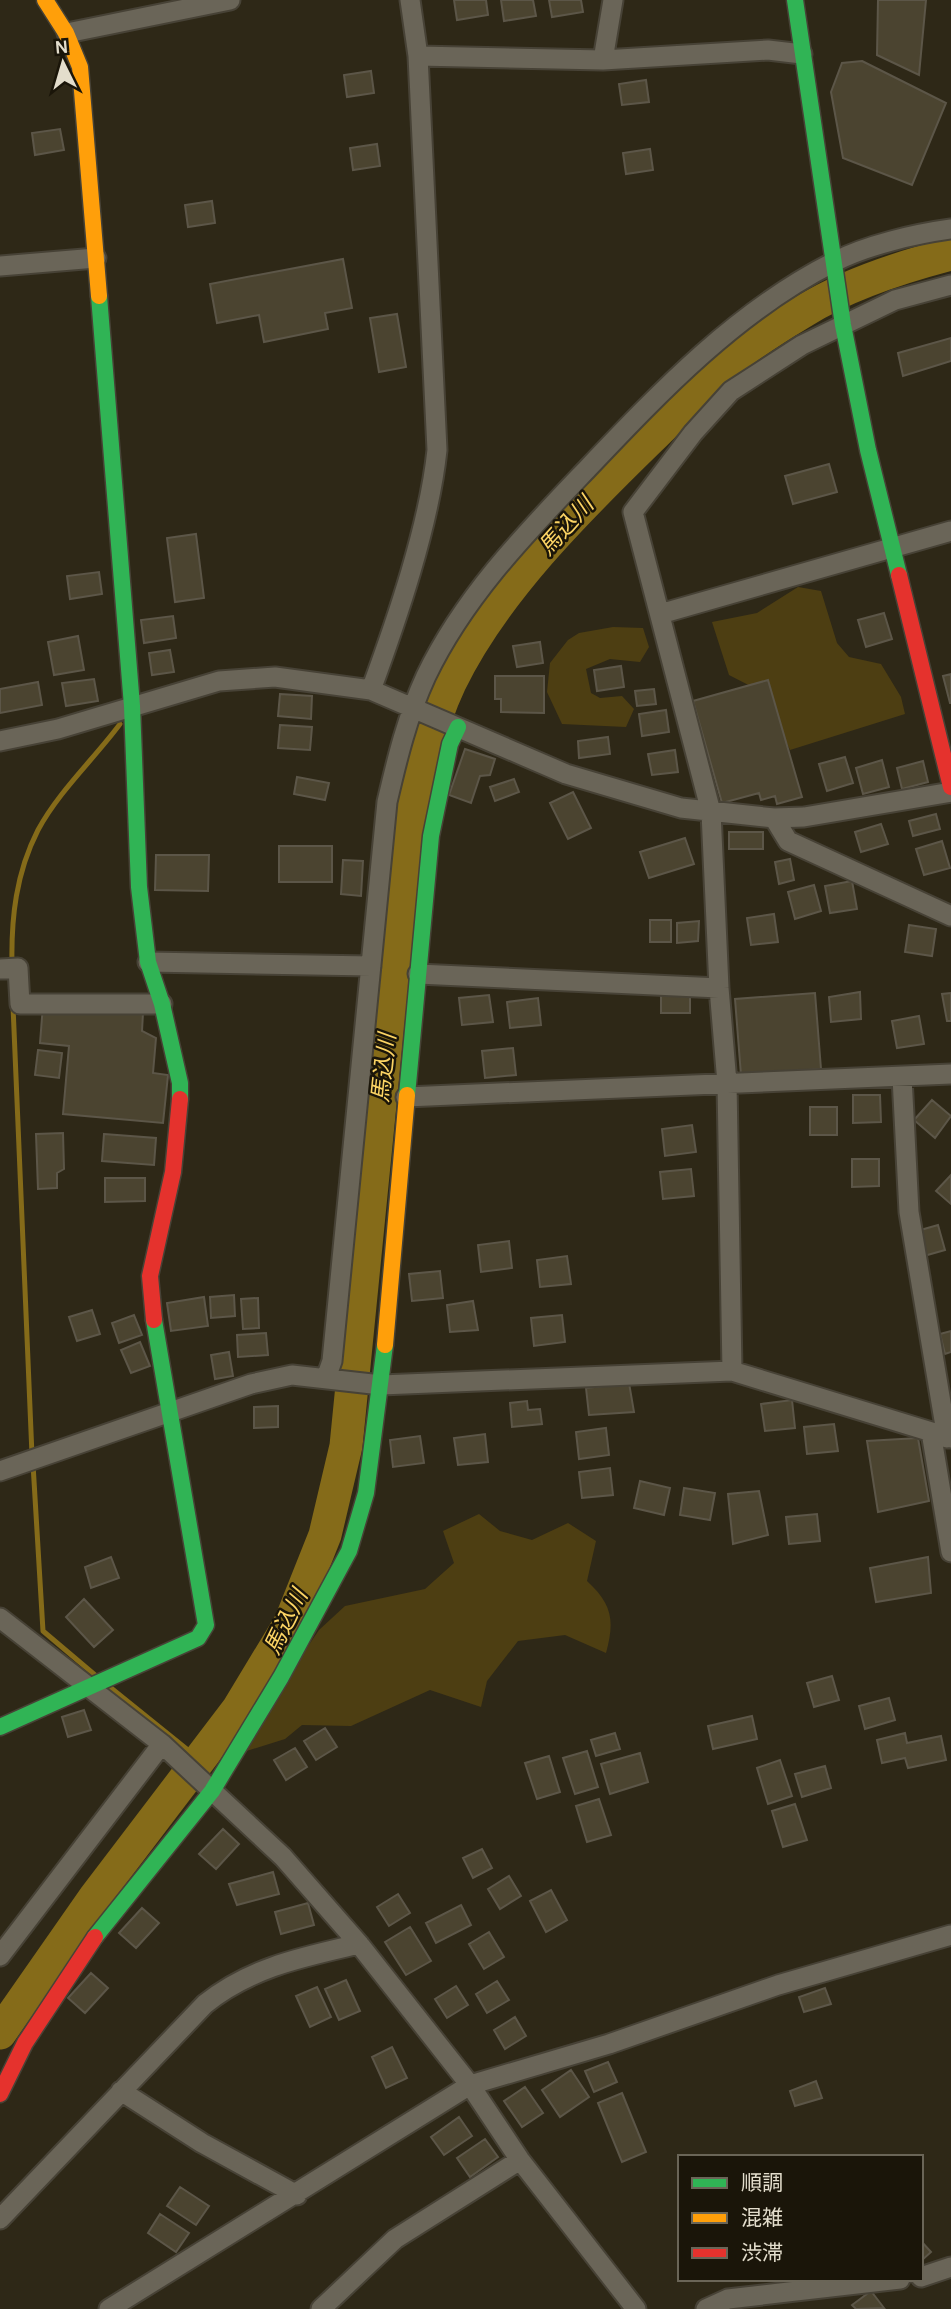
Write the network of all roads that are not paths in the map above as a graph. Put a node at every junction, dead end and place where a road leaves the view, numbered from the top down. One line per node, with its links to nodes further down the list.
1 (45, 0): 6 (street)
2 (230, 0): 6 (street)
3 (411, 0): 8 (street)
4 (612, 0): 9 (street)
5 (795, 0): 7 (street)
6 (67, 33): 11 (street)
7 (802, 54): 9 (street); 13 (street)
8 (418, 56): 9 (street); 19 (street)
9 (604, 60)
10 (951, 229): 13 (street)
11 (96, 258): 12 (street); 20 (street)
12 (0, 266)
13 (836, 266): 15 (street); 21 (street)
14 (951, 285): 15 (street)
15 (844, 321): 17 (street); 18 (street)
16 (951, 531): 17 (street)
17 (891, 548): 18 (street); 24 (street)
18 (660, 614): 25 (street)
19 (371, 690): 20 (street); 21 (street)
20 (132, 706): 23 (street); 28 (street)
21 (416, 709): 22 (street); 29 (street)
22 (458, 727): 25 (street); 31 (street)
23 (0, 741)
24 (951, 790): 26 (street)
25 (711, 812): 26 (street); 32 (street)
26 (775, 818): 27 (street)
27 (951, 916)
28 (148, 962): 29 (street); 33 (street)
29 (371, 966): 39 (street)
30 (7, 969): 33 (street)
31 (418, 974): 32 (street); 37 (street)
32 (719, 988): 36 (street)
33 (162, 1004): 41 (street)
34 (951, 1074): 35 (street)
35 (902, 1077): 36 (street); 42 (street)
36 (727, 1083): 37 (street); 38 (street)
37 (407, 1097): 40 (street)
38 (732, 1371): 40 (street); 42 (street)
39 (329, 1379): 40 (street); 41 (street)
40 (381, 1385): 49 (street)
41 (169, 1412): 43 (street); 46 (street)
42 (943, 1436): 44 (street)
43 (0, 1471)
44 (951, 1552)
45 (0, 1618): 46 (street)
46 (91, 1686): 47 (street); 48 (street)
47 (0, 1727)
48 (162, 1744): 49 (street); 52 (street)
49 (209, 1788): 51 (street); 55 (street)
50 (951, 1935): 53 (street)
51 (359, 1944): 53 (street); 54 (street)
52 (0, 1956)
53 (470, 2085): 56 (street); 57 (street)
54 (121, 2091): 57 (street); 58 (street)
55 (0, 2094)
56 (520, 2160): 63 (street); 64 (street)
57 (297, 2195): 62 (street)
58 (0, 2220)
59 (951, 2267): 60 (street)
60 (923, 2276)
61 (883, 2281): 65 (street)
62 (109, 2309)
63 (321, 2309)
64 (636, 2309)
65 (706, 2309)

